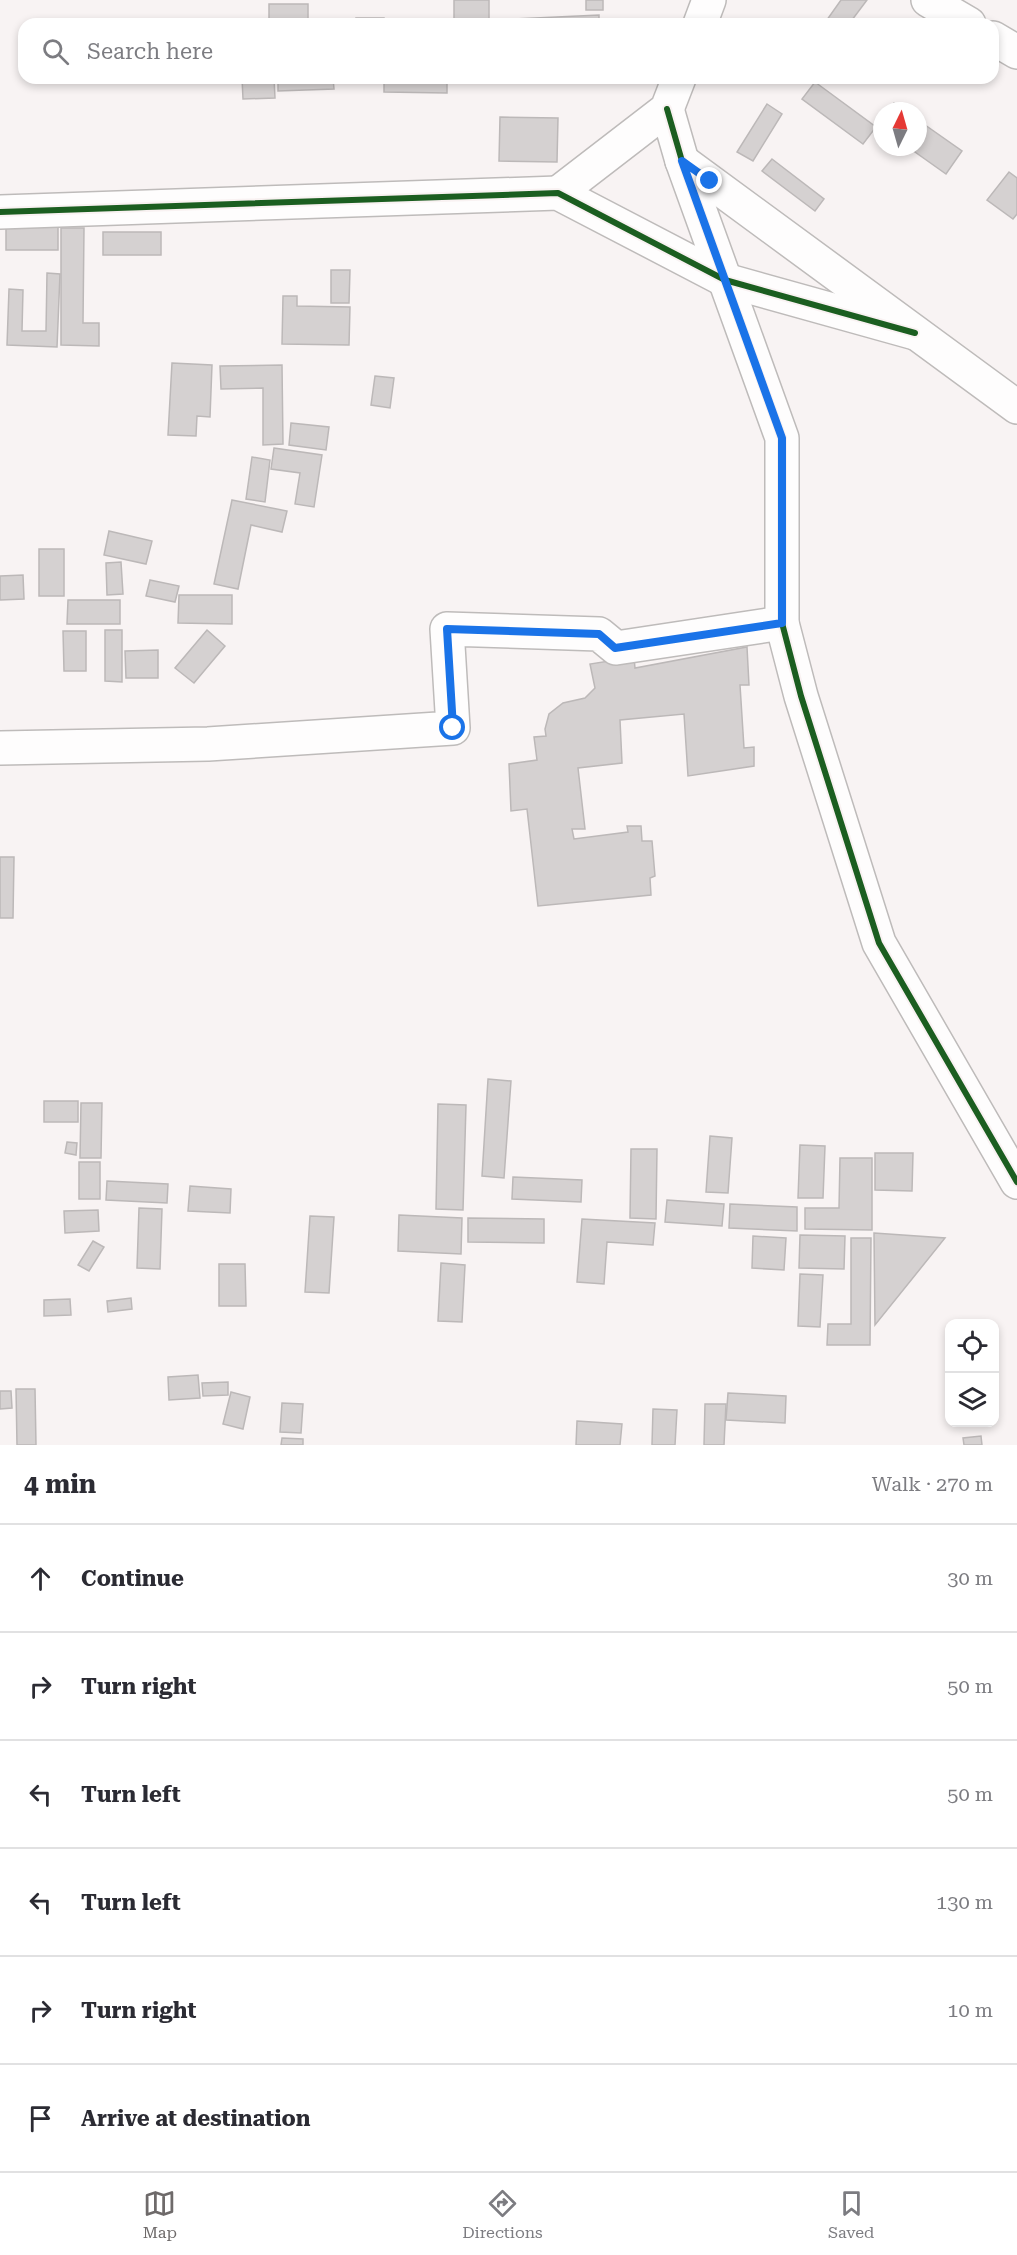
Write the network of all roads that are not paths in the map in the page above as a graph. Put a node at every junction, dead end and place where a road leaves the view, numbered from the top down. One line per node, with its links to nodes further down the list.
1 (709, 0): 3 (street)
2 (928, 0): 4 (street)
3 (702, 18)
4 (959, 18)
5 (999, 42): 6 (street)
6 (1017, 52)
7 (677, 84): 8 (street)
8 (667, 109): 9 (street); 10 (street)
9 (682, 161): 12 (street); 13 (street)
10 (558, 193): 11 (street); 12 (street)
11 (0, 212)
12 (725, 280): 13 (street); 15 (street)
13 (915, 333): 14 (street)
14 (1017, 407)
15 (782, 623): 16 (street); 17 (street)
16 (0, 748)
17 (1017, 1182)

